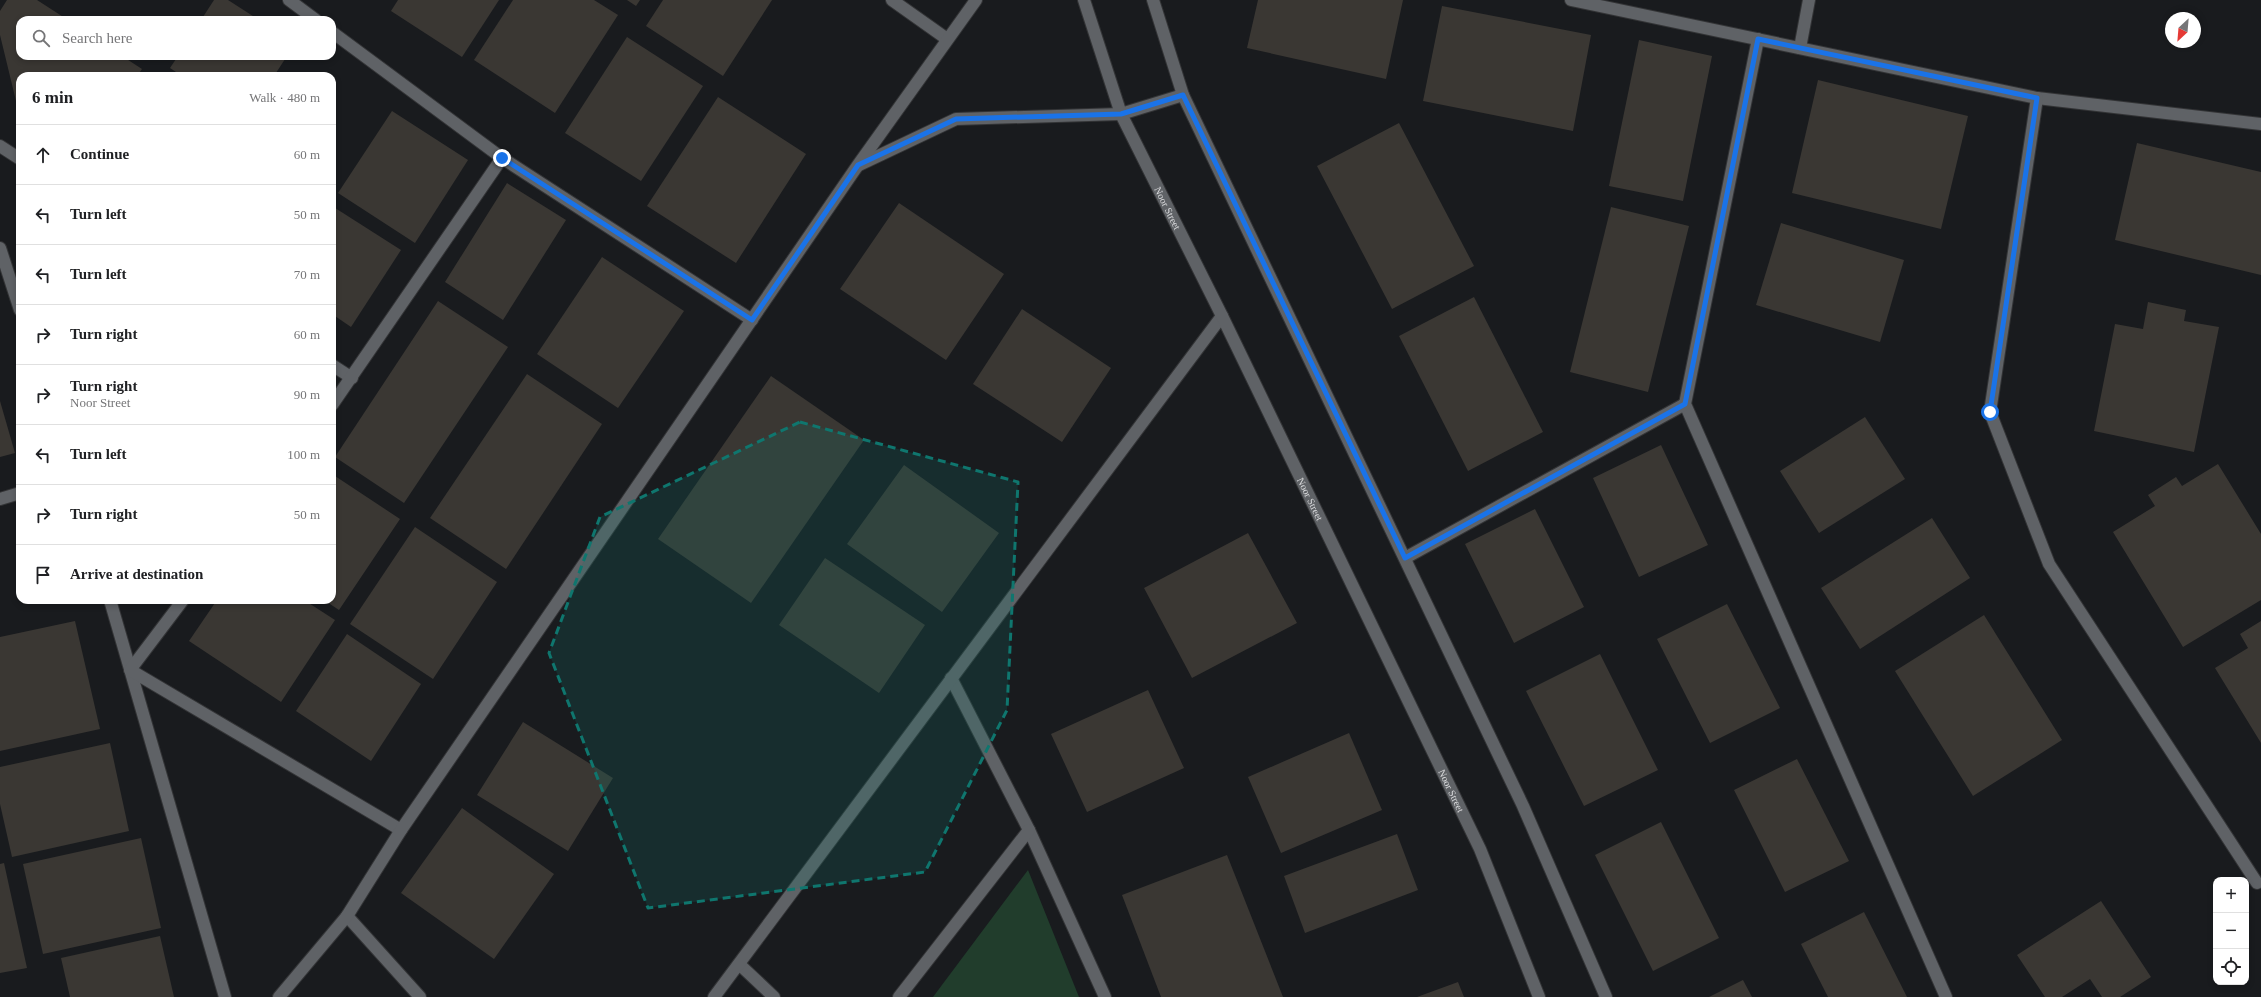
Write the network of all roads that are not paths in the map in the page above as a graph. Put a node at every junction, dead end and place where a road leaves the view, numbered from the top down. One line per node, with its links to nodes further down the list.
1 (289, 0): 8 (street)
2 (892, 0): 10 (street)
3 (976, 0): 10 (street)
4 (1084, 0): 15 (street, Noor Street)
5 (1153, 0): 13 (street)
6 (1571, 0): 11 (street)
7 (1809, 0): 12 (street)
8 (311, 16)
9 (336, 35): 19 (street)
10 (947, 39): 20 (street)
11 (1758, 39): 12 (street); 28 (street)
12 (1800, 48): 14 (street)
13 (1183, 95): 15 (street); 31 (street)
14 (2037, 98): 16 (street); 38 (street)
15 (1121, 114): 20 (street); 23 (street, Noor Street)
16 (2261, 124)
17 (0, 146): 18 (street)
18 (16, 156)
19 (502, 158): 24 (street); 26 (street)
20 (858, 165): 24 (street)
21 (0, 248): 22 (street)
22 (16, 298)
23 (1222, 316): 35 (street); 48 (street, Noor Street)
24 (752, 320): 36 (street)
25 (336, 368): 26 (street)
26 (352, 378): 27 (street)
27 (336, 400)
28 (1685, 404): 31 (street); 50 (street)
29 (16, 494): 30 (street)
30 (0, 499)
31 (1405, 558): 49 (street)
32 (111, 604): 34 (street)
33 (180, 604): 34 (street)
34 (130, 670): 36 (street); 41 (street)
35 (951, 678): 37 (street); 40 (street)
36 (401, 830): 39 (street)
37 (1029, 830): 46 (street); 47 (street)
38 (2258, 883)
39 (347, 916): 42 (street); 43 (street)
40 (739, 964): 44 (street); 45 (street)
41 (225, 997)
42 (279, 997)
43 (420, 997)
44 (714, 997)
45 (774, 997)
46 (899, 997)
47 (1105, 997)
48 (1539, 997)
49 (1606, 997)
50 (1946, 997)

